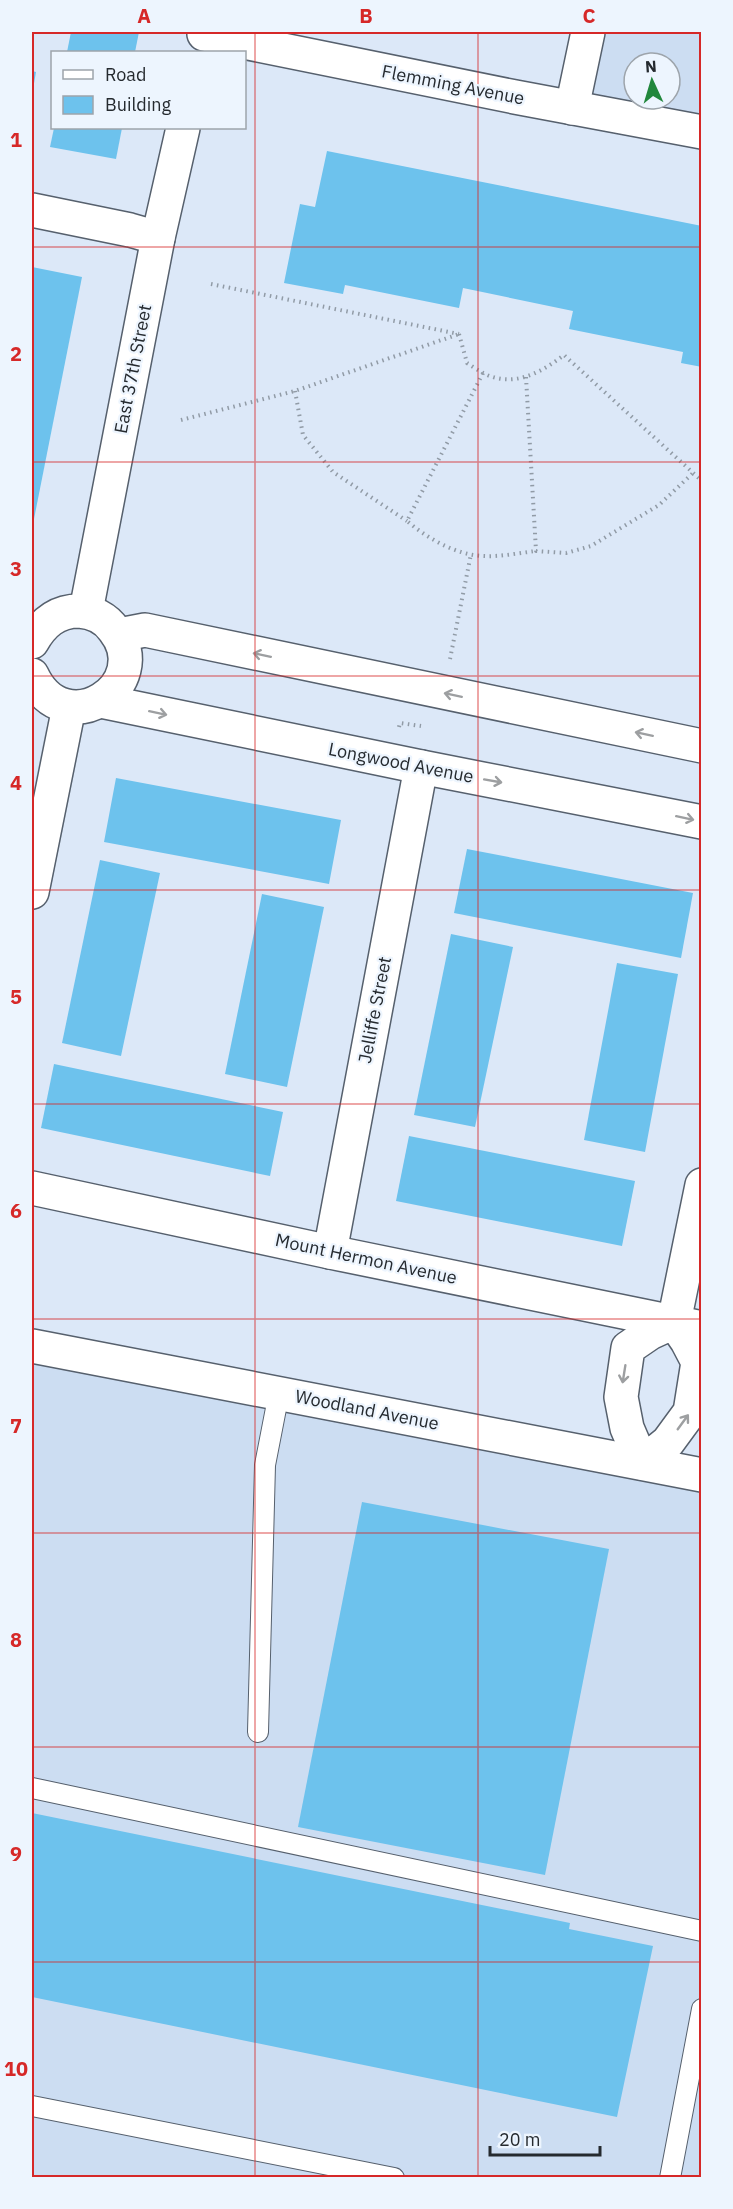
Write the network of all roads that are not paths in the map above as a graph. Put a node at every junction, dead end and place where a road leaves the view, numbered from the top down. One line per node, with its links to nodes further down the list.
1 (588, 32): 3 (street)
2 (203, 39): 3 (street, Flemming Avenue)
3 (572, 108): 5 (street, Flemming Avenue)
4 (183, 129): 7 (street, East 37th Street)
5 (702, 132)
6 (32, 210): 7 (street)
7 (159, 238): 8 (street, East 37th Street)
8 (86, 611): 9 (street); 10 (street)
9 (38, 625)
10 (119, 635): 12 (street); 14 (street, one-way to 10)
11 (33, 682): 13 (street)
12 (101, 701): 13 (street); 15 (street, Longwood Avenue, one-way to 15)
13 (69, 707): 17 (street)
14 (702, 746)
15 (421, 767): 16 (street, Longwood Avenue, one-way to 16); 20 (street, Jelliffe Street)
16 (702, 822)
17 (32, 892)
18 (702, 1185): 21 (street)
19 (32, 1188): 20 (street, Mount Hermon Avenue)
20 (330, 1252): 21 (street, Mount Hermon Avenue)
21 (688, 1325): 24 (street, one-way to 21); 24 (street, one-way to 24)
22 (32, 1346): 23 (street, Woodland Avenue)
23 (279, 1393): 24 (street, Woodland Avenue); 26 (lane)
24 (642, 1463): 25 (street, Woodland Avenue)
25 (702, 1475)
26 (258, 1732)
27 (32, 1788): 28 (lane)
28 (702, 1931)
29 (702, 2009): 32 (lane)
30 (32, 2106): 31 (lane)
31 (394, 2178)
32 (670, 2178)

